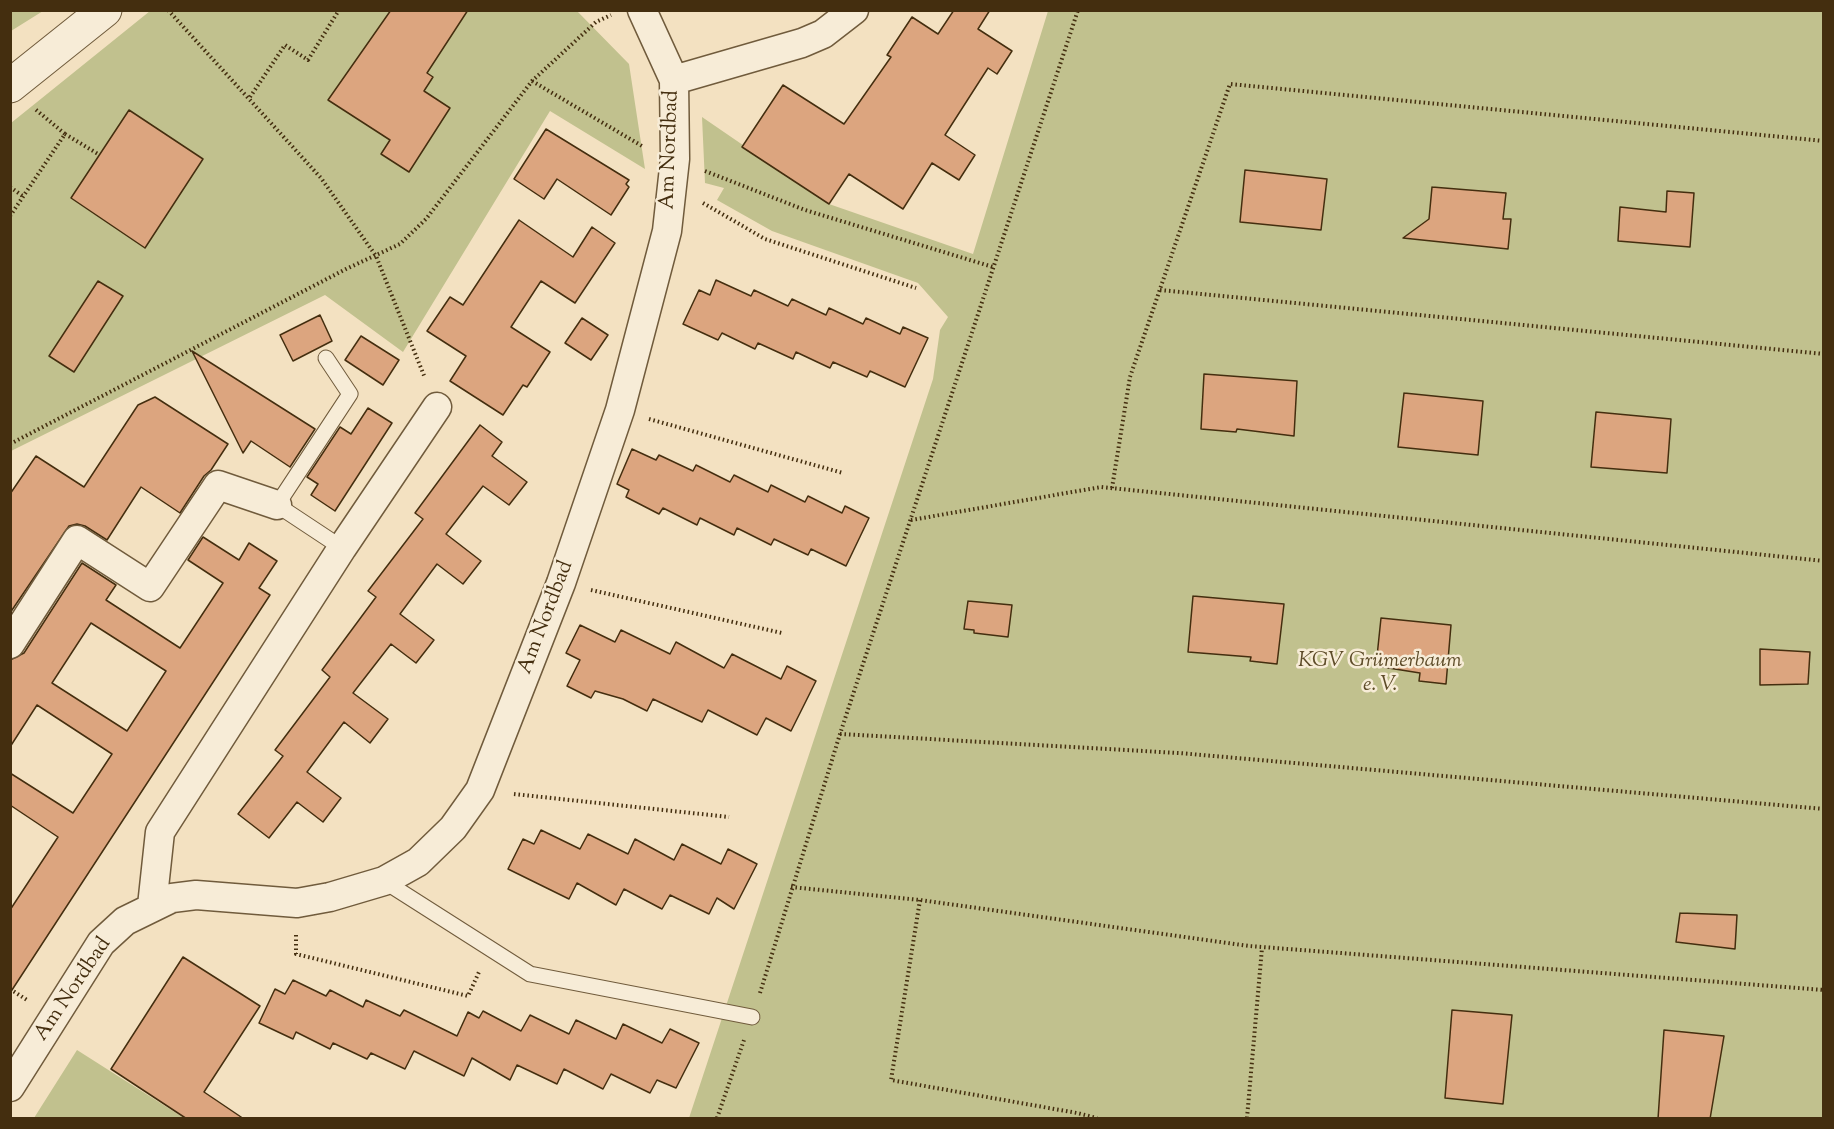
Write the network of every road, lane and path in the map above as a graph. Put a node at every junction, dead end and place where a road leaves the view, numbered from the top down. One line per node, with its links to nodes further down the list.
1 (105, 10): 10 (street)
2 (168, 10): 11 (path)
3 (339, 10): 11 (path)
4 (642, 10): 8 (street, Am Nordbad)
5 (854, 10): 8 (street, Am Nordbad)
6 (1078, 10): 20 (path)
7 (614, 14): 9 (path)
8 (674, 80): 15 (street, Am Nordbad)
9 (532, 81): 15 (path); 19 (path)
10 (12, 85): 12 (path)
11 (250, 97): 19 (path)
12 (65, 134): 14 (path); 17 (path)
13 (1824, 141): 22 (path)
14 (98, 154)
15 (675, 172): 20 (path); 21 (path); 26 (street, Am Nordbad)
16 (10, 187): 17 (path)
17 (24, 196): 18 (path)
18 (10, 216)
19 (376, 256): 25 (path); 27 (path)
20 (993, 267): 31 (path)
21 (916, 288)
22 (1160, 290): 23 (path); 29 (path)
23 (1824, 354)
24 (326, 358): 30 (lane)
25 (437, 407): 32 (street)
26 (620, 410): 28 (path); 34 (street, Am Nordbad)
27 (10, 444)
28 (843, 473)
29 (1112, 488): 31 (path); 33 (path)
30 (277, 505): 32 (lane); 36 (street)
31 (910, 520): 37 (path)
32 (342, 548): 45 (street)
33 (1824, 561)
34 (561, 583): 35 (path); 38 (street, Am Nordbad)
35 (783, 633)
36 (10, 644)
37 (840, 734): 39 (path); 42 (path)
38 (480, 790): 40 (path); 41 (street, Am Nordbad)
39 (1824, 809)
40 (729, 817)
41 (384, 881): 44 (street, Am Nordbad); 47 (lane)
42 (791, 887): 43 (path); 49 (path)
43 (920, 900): 46 (path); 52 (path)
44 (297, 903): 45 (street, Am Nordbad); 47 (path)
45 (152, 906): 50 (street, Am Nordbad)
46 (1262, 948): 48 (path); 53 (path)
47 (489, 949): 49 (lane)
48 (1824, 990)
49 (752, 1017): 51 (path)
50 (10, 1087)
51 (717, 1119)
52 (1097, 1119)
53 (1247, 1119)

